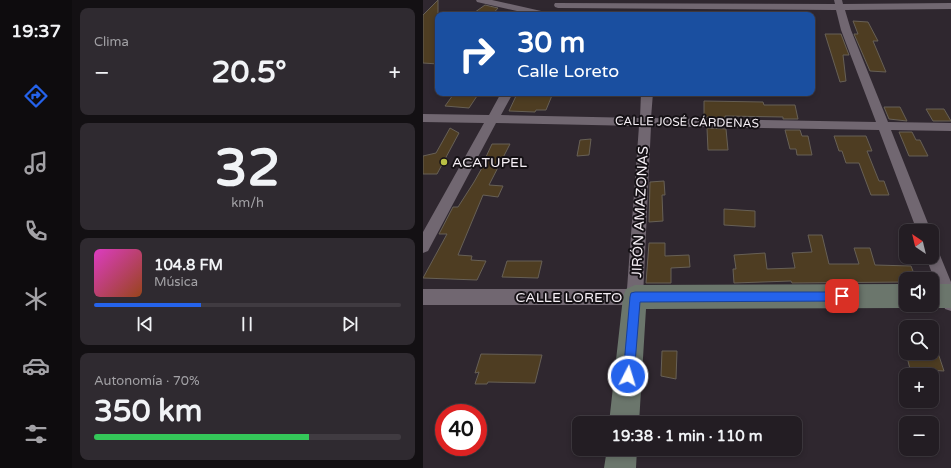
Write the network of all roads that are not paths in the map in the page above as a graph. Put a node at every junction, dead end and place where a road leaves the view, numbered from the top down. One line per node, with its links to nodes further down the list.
1 (480, 0): 6 (street)
2 (559, 3): 5 (street); 7 (street)
3 (839, 4): 4 (street); 5 (street); 13 (street)
4 (951, 6)
5 (652, 11)
6 (534, 12)
7 (551, 12)
8 (505, 96): 11 (street)
9 (647, 96): 12 (street, JIRÓN AMAZONAS)
10 (423, 118): 11 (street, CALLE JOSÉ CÁRDENAS)
11 (494, 118): 12 (street, CALLE JOSÉ CÁRDENAS); 16 (street)
12 (646, 121): 13 (street, CALLE JOSÉ CÁRDENAS); 20 (street, JIRÓN AMAZONAS)
13 (883, 125): 14 (street, CALLE JOSÉ CÁRDENAS); 15 (street)
14 (951, 127)
15 (920, 224)
16 (423, 246)
17 (935, 264): 21 (street)
18 (899, 296): 20 (street, CALLE LORETO)
19 (423, 297): 20 (street, CALLE LORETO)
20 (635, 297): 22 (street, JIRÓN AMAZONAS)
21 (946, 298)
22 (625, 416)
23 (621, 456): 24 (street)
24 (620, 468)

